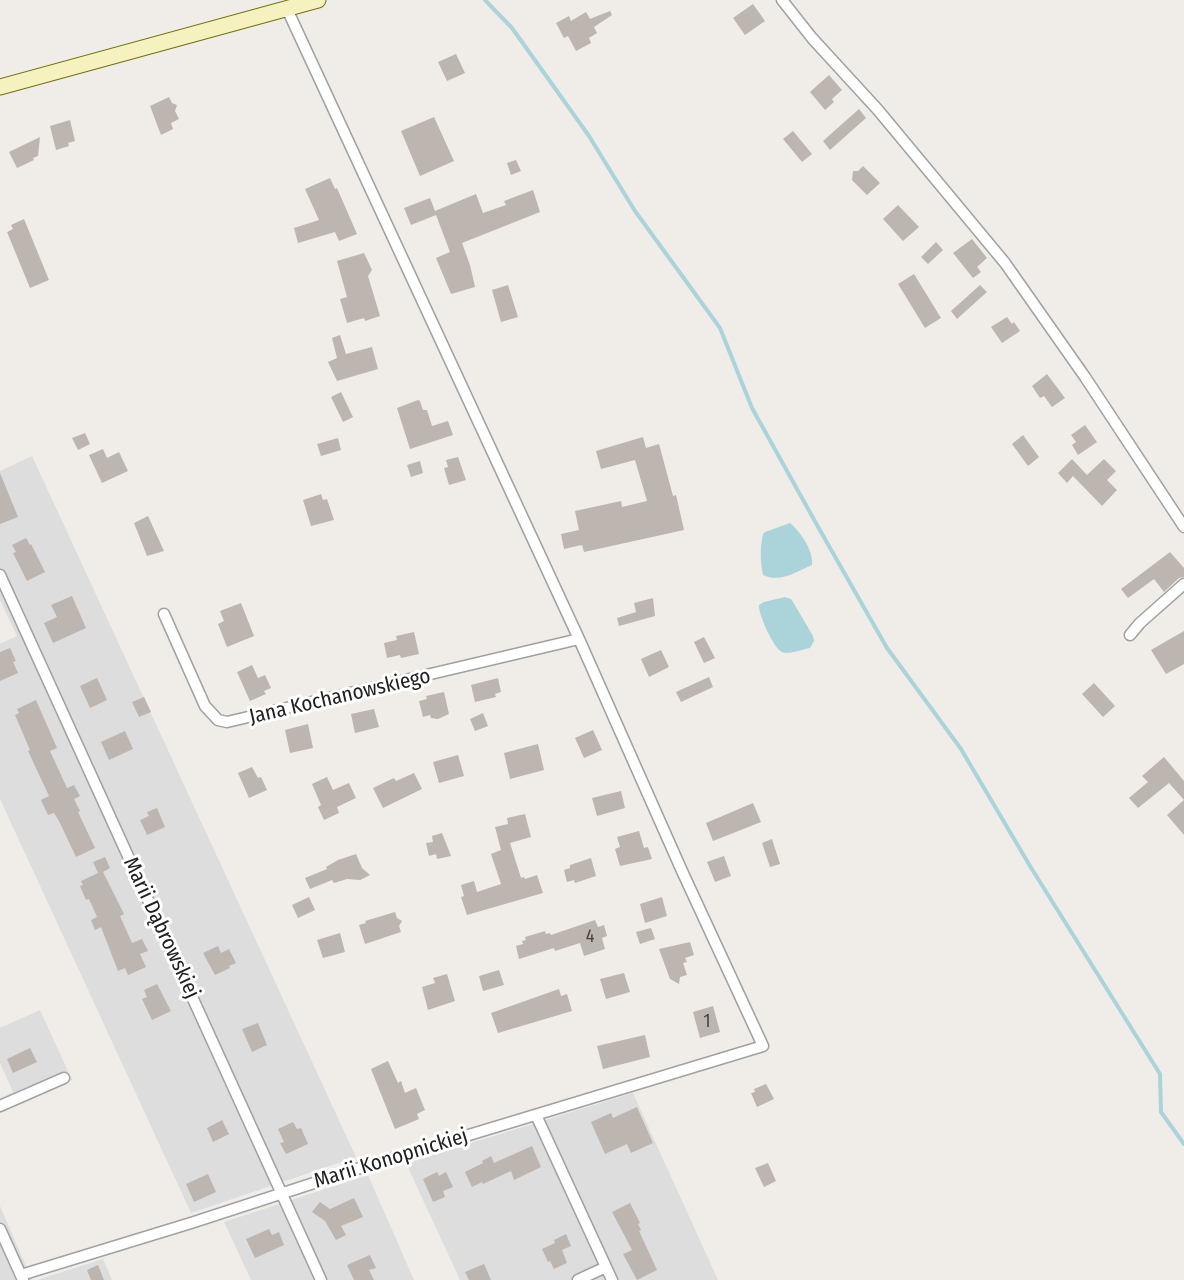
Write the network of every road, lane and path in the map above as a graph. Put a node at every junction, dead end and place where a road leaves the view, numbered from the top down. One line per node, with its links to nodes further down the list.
1 (318, 0): 3 (street)
2 (782, 0): 5 (street)
3 (287, 9): 4 (street); 10 (street)
4 (0, 87)
5 (1184, 527)
6 (0, 575): 14 (street, Marii Dąbrowskiej)
7 (1184, 584): 9 (street)
8 (164, 614): 10 (street, Jana Kochanowskiego)
9 (1130, 635)
10 (579, 639): 13 (street, Marii Konopnickiej)
11 (64, 1078): 12 (street)
12 (0, 1106)
13 (536, 1115): 14 (street, Marii Konopnickiej); 16 (street)
14 (282, 1194): 17 (street, Marii Konopnickiej); 18 (street, Marii Dąbrowskiej)
15 (0, 1228): 17 (street)
16 (606, 1267): 19 (street); 20 (street)
17 (22, 1278)
18 (321, 1280)
19 (578, 1280)
20 (612, 1280)

